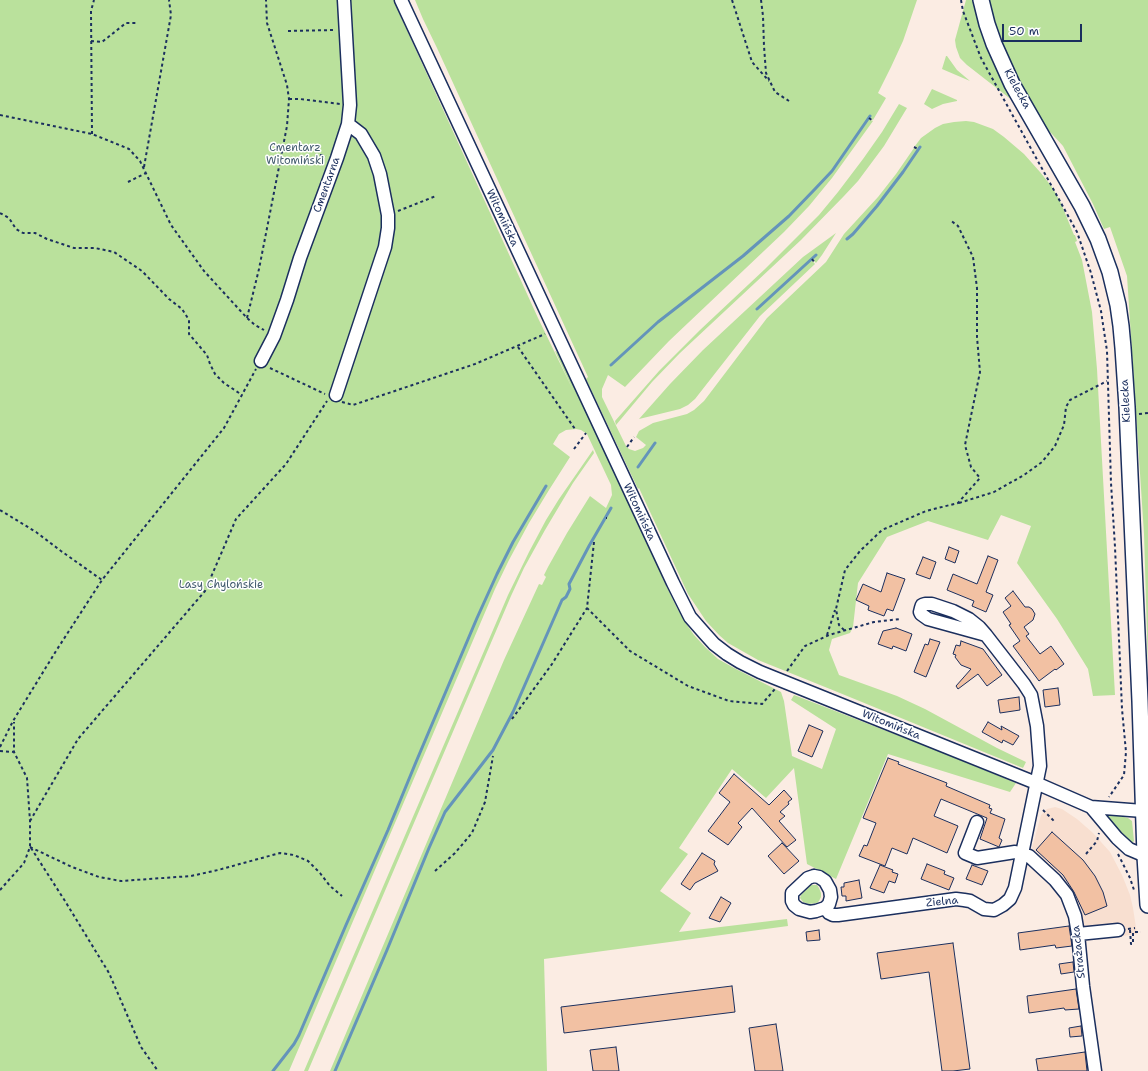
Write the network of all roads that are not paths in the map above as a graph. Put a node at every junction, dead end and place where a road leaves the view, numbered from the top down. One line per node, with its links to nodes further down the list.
1 (344, 0): 4 (street, Cmentarna)
2 (401, 0): 8 (street, Witomińska)
3 (981, 0): 10 (main road, Kielecka)
4 (348, 124): 5 (street, Cmentarna); 6 (street)
5 (260, 362)
6 (336, 395)
7 (986, 635): 7 (street, Zielna); 8 (street, Zielna)
8 (1036, 784): 9 (street, Witomińska); 12 (street, Zielna)
9 (1091, 807): 10 (street, Witomińska); 13 (street, Witomińska)
10 (1143, 811): 13 (main road, Kielecka)
11 (977, 822): 12 (street)
12 (1023, 854): 15 (street, Zielna); 17 (street, Strażacka)
13 (1146, 857): 14 (main road, Kielecka)
14 (1148, 905)
15 (825, 908)
16 (1126, 929): 17 (street)
17 (1078, 934): 18 (street, Strażacka)
18 (1095, 1071)

